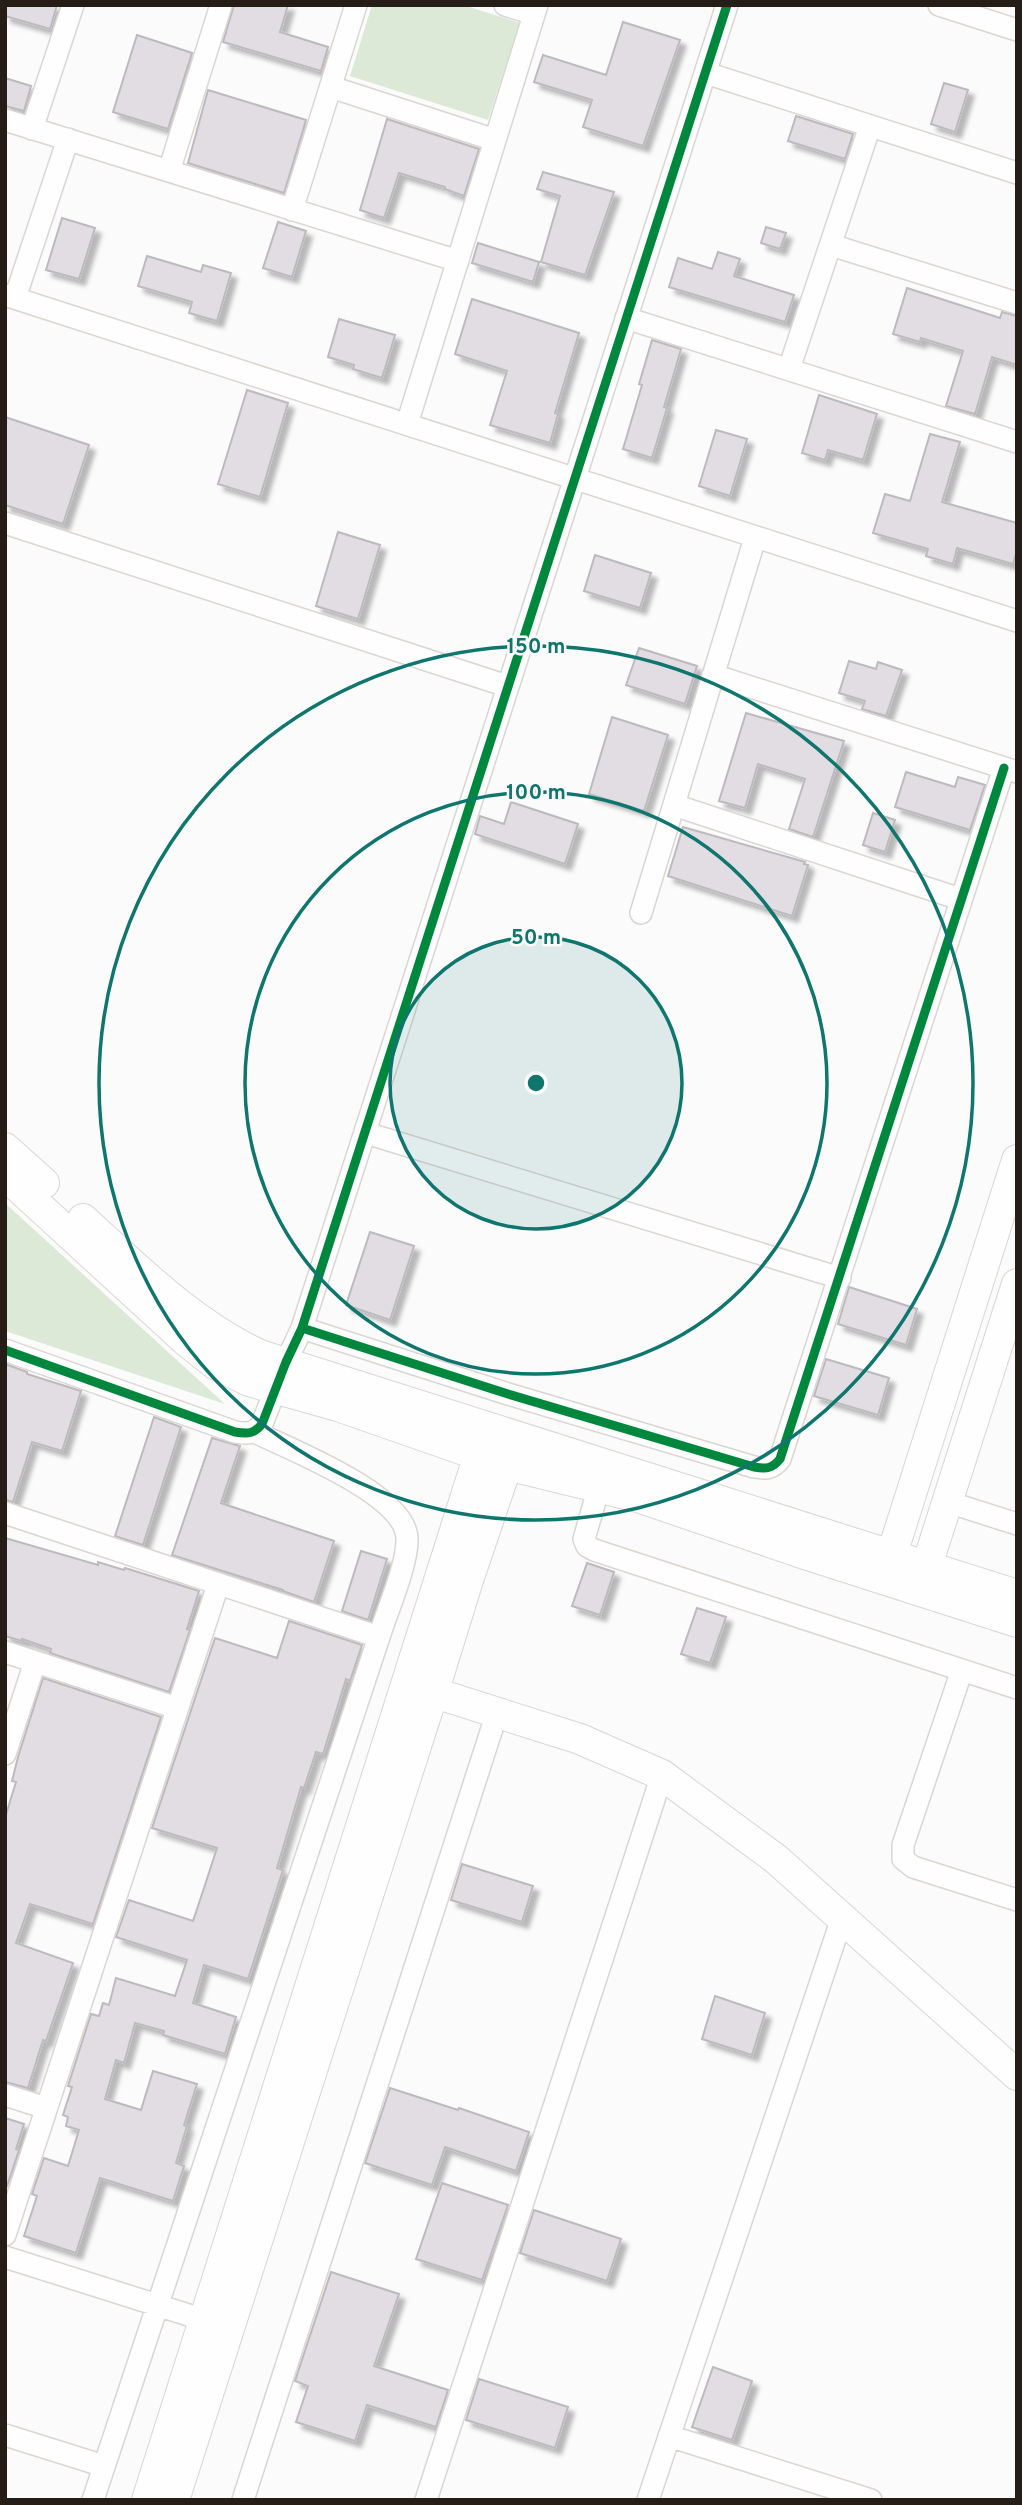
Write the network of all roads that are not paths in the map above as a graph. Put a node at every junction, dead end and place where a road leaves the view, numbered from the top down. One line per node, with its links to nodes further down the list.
1 (72, 5): 13 (street)
2 (221, 5): 16 (street)
3 (356, 5): 10 (street)
4 (505, 5): 7 (street)
5 (727, 5): 9 (street)
6 (939, 5): 8 (street)
7 (535, 10): 15 (street)
8 (1017, 30)
9 (706, 73): 12 (street); 23 (street)
10 (331, 87): 15 (street); 18 (street)
11 (5, 120): 13 (street)
12 (870, 126): 17 (street); 19 (street)
13 (32, 129): 14 (street)
14 (68, 139): 16 (street); 21 (street)
15 (495, 140): 20 (street)
16 (169, 171): 18 (street)
17 (1017, 173)
18 (292, 210): 20 (street)
19 (831, 244): 22 (street); 24 (street)
20 (457, 261): 25 (street)
21 (10, 296): 25 (street)
22 (1017, 303)
23 (626, 317): 24 (street); 27 (street)
24 (789, 369): 26 (street)
25 (407, 424): 27 (street)
26 (1017, 442)
27 (575, 478): 29 (street); 32 (street)
28 (5, 523): 32 (street)
29 (755, 538): 30 (street); 31 (street)
30 (1017, 621)
31 (713, 675): 33 (street); 34 (street)
32 (507, 686): 37 (street)
33 (1011, 770): 35 (street)
34 (674, 804): 35 (street); 36 (street)
35 (960, 899): 41 (street)
36 (641, 913)
37 (366, 1133): 41 (street); 43 (street)
38 (5, 1148): 46 (street)
39 (1017, 1160): 54 (street)
40 (5, 1175): 46 (street)
41 (839, 1278): 43 (street)
42 (1017, 1284): 44 (street)
43 (302, 1328): 46 (street)
44 (1009, 1332): 51 (street)
45 (5, 1350): 47 (street)
46 (281, 1376): 47 (street); 48 (street); 49 (street)
47 (256, 1432): 59 (street)
48 (503, 1434): 49 (street); 54 (street)
49 (493, 1460): 50 (street); 63 (street)
50 (599, 1487): 54 (street); 62 (street)
51 (948, 1502): 53 (street); 55 (street)
52 (5, 1513): 56 (street)
53 (1017, 1524)
54 (887, 1567): 55 (street)
55 (923, 1579): 57 (street); 58 (street)
56 (218, 1585): 59 (street); 65 (street)
57 (1017, 1595)
58 (1017, 1622)
59 (379, 1637): 76 (street)
60 (5, 1651): 61 (street)
61 (35, 1662): 65 (street); 67 (street)
62 (962, 1670): 64 (street); 69 (street)
63 (420, 1688): 66 (street); 77 (street)
64 (1017, 1688)
65 (177, 1709): 73 (street)
66 (497, 1713): 68 (street); 84 (street)
67 (5, 1754)
68 (662, 1775): 70 (street); 85 (street)
69 (1017, 1900)
70 (842, 1918): 71 (street); 79 (street)
71 (1017, 2075)
72 (5, 2095): 73 (street)
73 (46, 2108): 74 (street)
74 (5, 2235)
75 (5, 2257): 76 (street)
76 (158, 2306): 77 (street); 80 (street)
77 (216, 2324): 82 (street); 83 (street)
78 (5, 2435): 80 (street)
79 (669, 2436): 86 (street); 87 (street)
80 (104, 2466): 81 (street)
81 (93, 2500)
82 (147, 2500)
83 (174, 2500)
84 (243, 2500)
85 (426, 2500)
86 (648, 2500)
87 (871, 2500)

